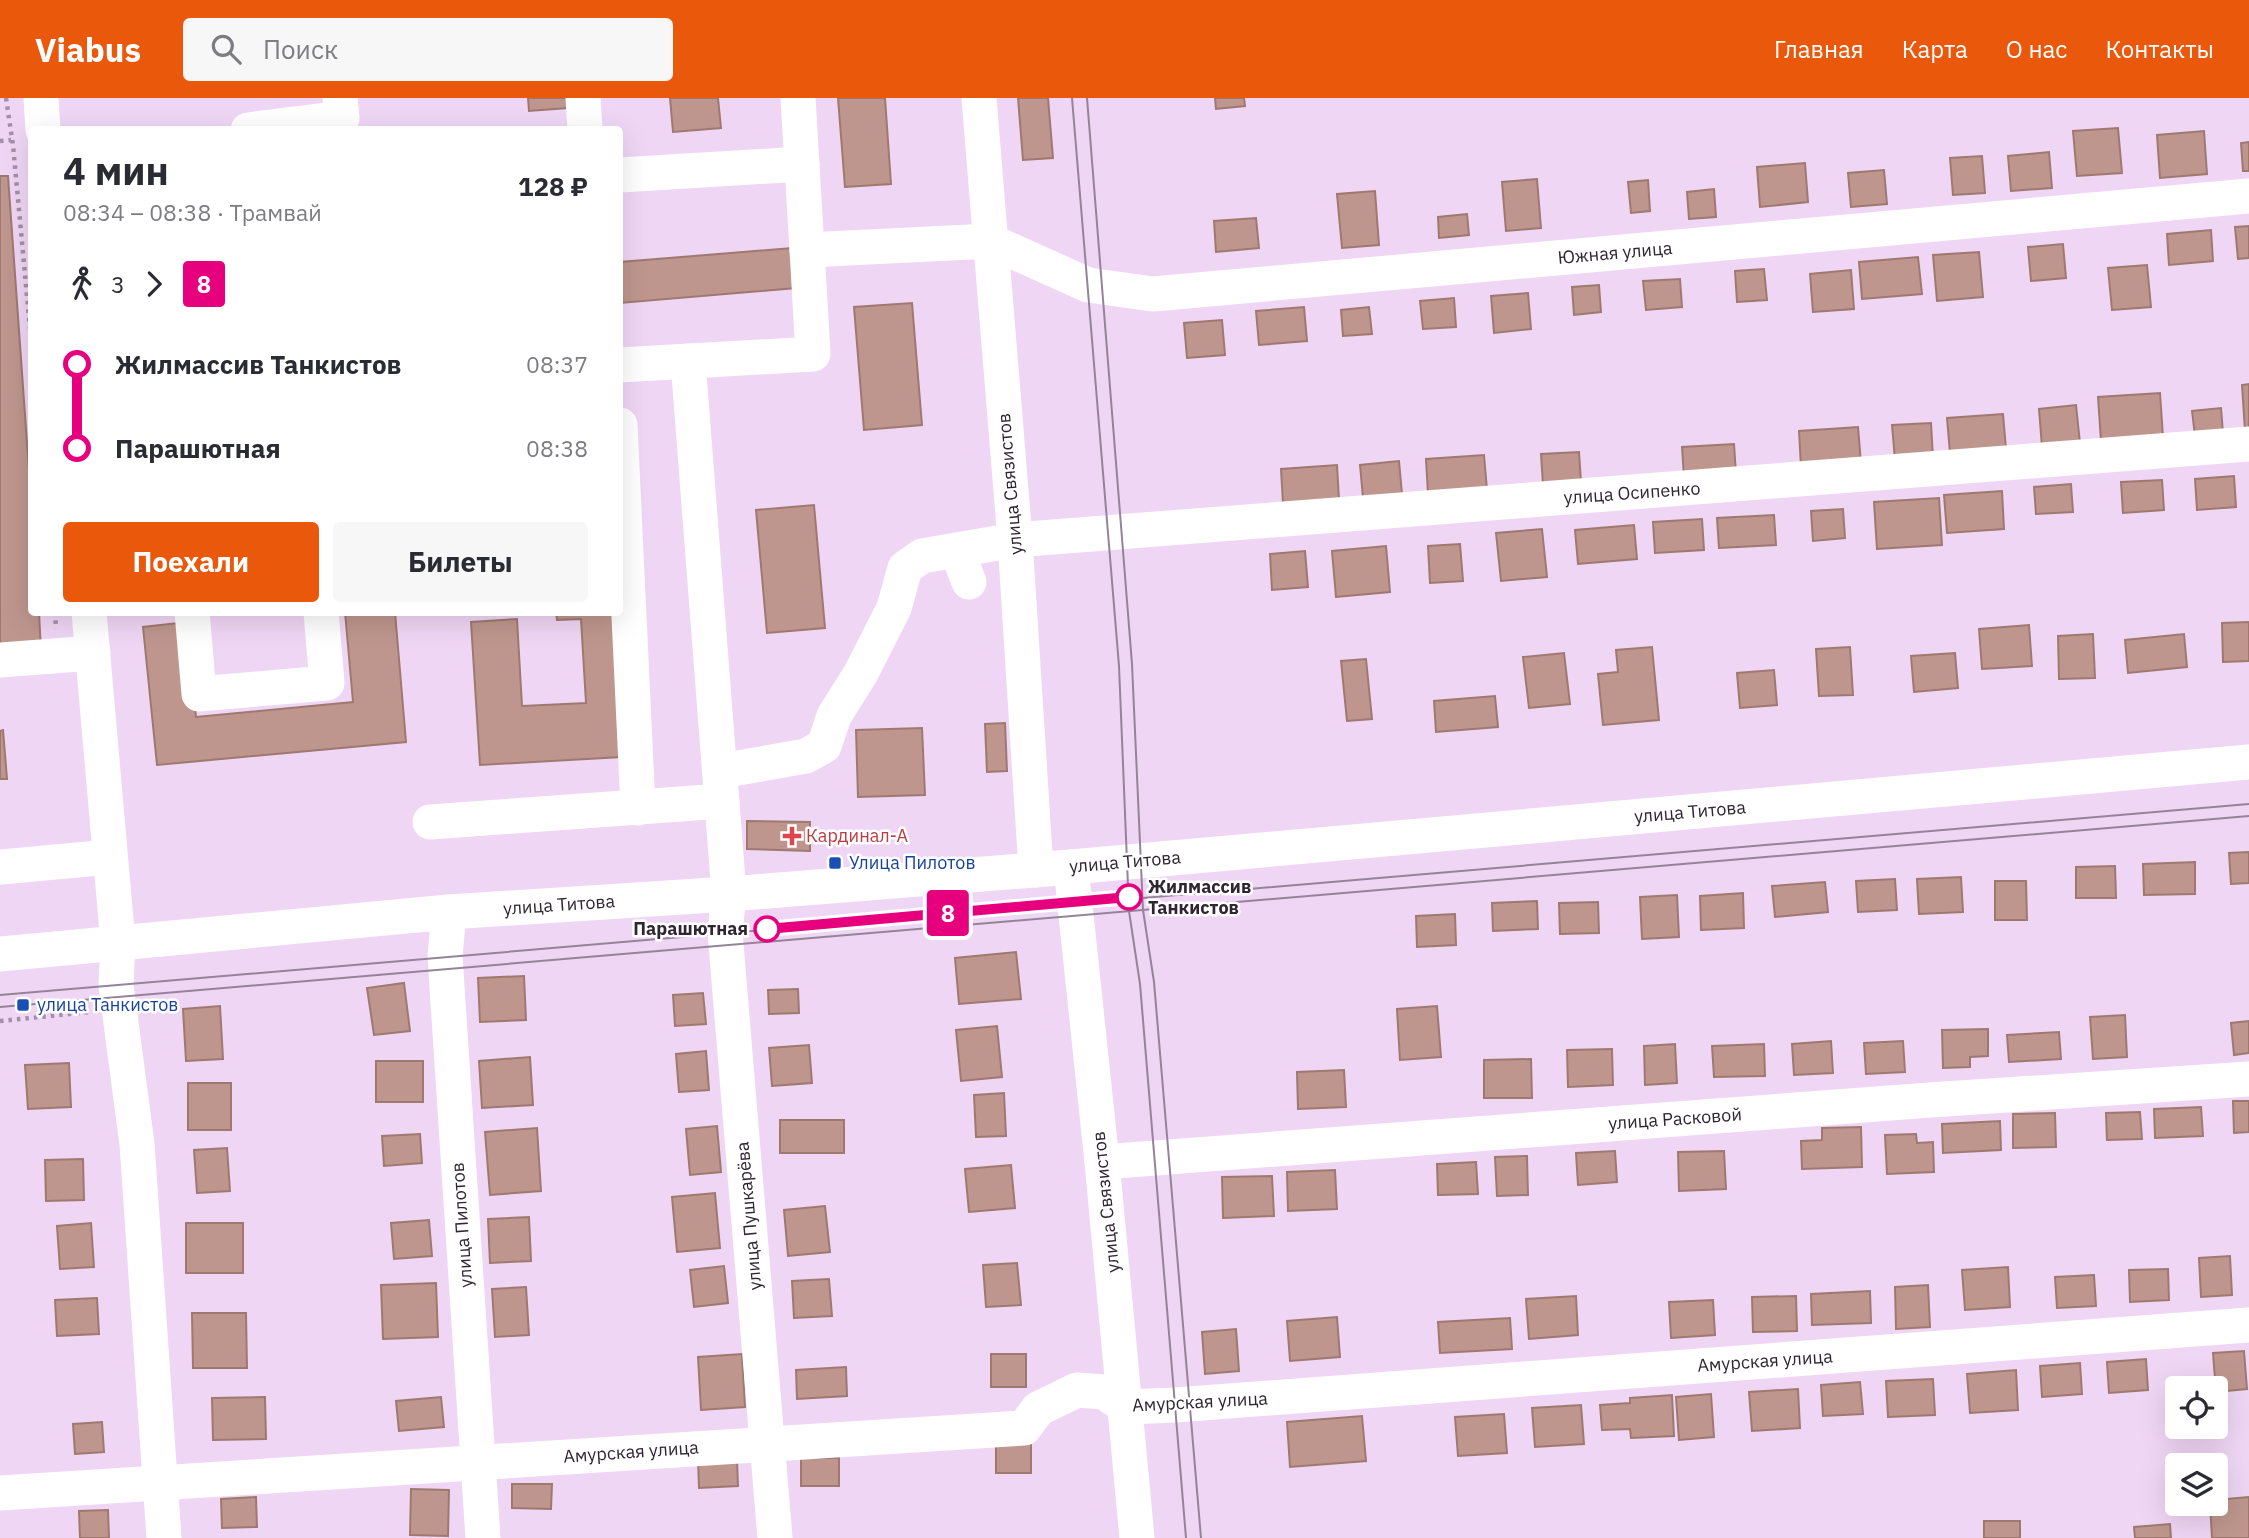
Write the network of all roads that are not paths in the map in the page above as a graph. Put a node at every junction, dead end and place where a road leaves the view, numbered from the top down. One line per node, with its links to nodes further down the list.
1 (41, 98): 6 (street)
2 (340, 98): 7 (street)
3 (583, 98): 8 (street)
4 (797, 98): 9 (street)
5 (979, 98): 12 (street, улица Связистов)
6 (43, 126)
7 (279, 126)
8 (585, 126)
9 (802, 164): 10 (street); 13 (street)
10 (623, 175)
11 (2249, 196): 12 (street, Южная улица)
12 (990, 241): 13 (street); 18 (street, улица Связистов)
13 (807, 250): 14 (street)
14 (688, 361): 15 (street); 25 (street, улица Пушкарёва)
15 (623, 365)
16 (2249, 444): 18 (street, улица Осипенко)
17 (623, 489): 26 (street)
18 (1015, 540): 25 (street, улица Осипенко); 31 (street, улица Связистов)
19 (89, 616): 22 (street)
20 (192, 616): 21 (street)
21 (321, 616)
22 (93, 653): 23 (street); 28 (street)
23 (0, 660)
24 (2249, 762): 30 (street, улица Титова)
25 (722, 786): 26 (street, улица Осипенко); 32 (street, улица Пушкарёва)
26 (638, 808): 27 (street, улица Осипенко)
27 (430, 822)
28 (110, 858): 29 (street); 34 (street)
29 (0, 867)
30 (1071, 867): 31 (street, улица Титова); 37 (street, улица Связистов)
31 (1037, 870): 32 (street, улица Титова)
32 (729, 894): 33 (street, улица Титова); 40 (street, улица Пушкарёва)
33 (449, 912): 34 (street, улица Титова); 41 (street, улица Пилотов)
34 (118, 943): 35 (street, улица Титова); 42 (street)
35 (0, 954)
36 (2249, 1079): 37 (street, улица Расковой)
37 (1102, 1162): 39 (street, улица Связистов)
38 (2249, 1325): 39 (street, Амурская улица)
39 (1126, 1408): 40 (street, Амурская улица); 47 (street, улица Связистов)
40 (769, 1444): 41 (street, Амурская улица); 46 (street, улица Пушкарёва)
41 (477, 1462): 42 (street, Амурская улица); 45 (street, улица Пилотов)
42 (160, 1482): 43 (street, Амурская улица); 44 (street)
43 (0, 1493)
44 (164, 1538)
45 (483, 1538)
46 (775, 1538)
47 (1137, 1538)

